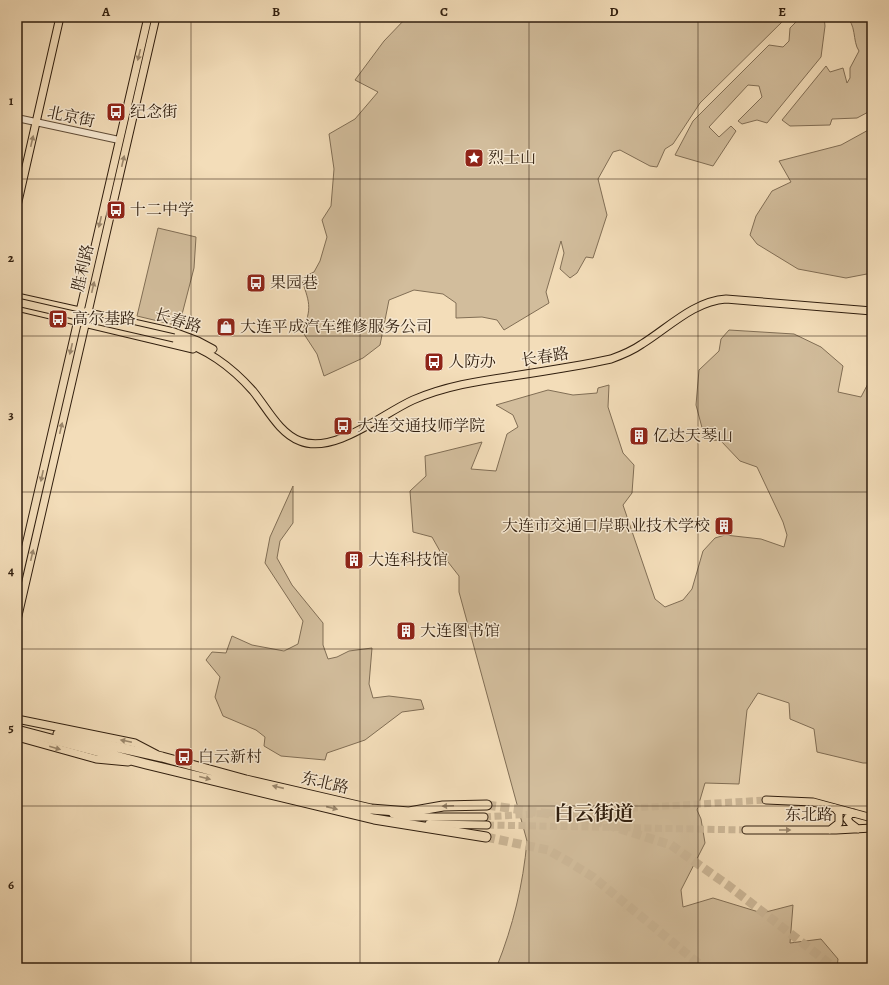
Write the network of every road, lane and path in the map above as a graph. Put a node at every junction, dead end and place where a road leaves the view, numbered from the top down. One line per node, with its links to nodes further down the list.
1 (60, 17): 5 (main road)
2 (148, 17): 6 (main road, 胜利路, one-way to 6)
3 (156, 17): 12 (main road, 胜利路, one-way to 3)
4 (17, 118): 5 (street, 北京街)
5 (36, 122): 6 (street, 北京街); 7 (main road, one-way to 5)
6 (119, 140): 12 (main road, 胜利路, one-way to 12)
7 (17, 206)
8 (17, 297): 12 (main road, 长春路)
9 (17, 302): 14 (main road, 长春路, bridge)
10 (17, 307): 13 (main road, 长春路)
11 (872, 311): 14 (main road, 长春路)
12 (84, 312): 13 (main road, 胜利路); 14 (main road, 长春路)
13 (81, 322): 14 (main road, 长春路); 15 (main road, 胜利路, one-way to 15); 16 (main road, 胜利路, one-way to 13)
14 (245, 382)
15 (17, 584)
16 (17, 620)
17 (17, 719): 22 (main road, 东北路, one-way to 17)
18 (17, 725): 21 (highway, 东北路)
19 (17, 730): 21 (highway, 东北路)
20 (17, 737): 23 (main road, 东北路, one-way to 23)
21 (59, 737): 22 (highway, 东北路); 23 (highway, 东北路)
22 (162, 757): 27 (highway, 东北路, one-way to 22)
23 (146, 764): 31 (highway, 东北路, one-way to 31)
24 (766, 800): 26 (main road, 东北路)
25 (487, 805): 27 (highway, one-way to 27)
26 (835, 808): 28 (main road, 东北路); 36 (main road)
27 (371, 809): 29 (main road, 东北路)
28 (854, 813): 30 (main road, 东北路); 34 (main road)
29 (484, 817)
30 (872, 818)
31 (402, 823): 32 (main road, 东北路); 37 (highway, 东北路)
32 (487, 824)
33 (872, 828): 34 (main road, 东北路)
34 (858, 829): 36 (main road, 东北路)
35 (746, 830): 36 (main road, 东北路, one-way to 36)
36 (830, 830)
37 (486, 837)

